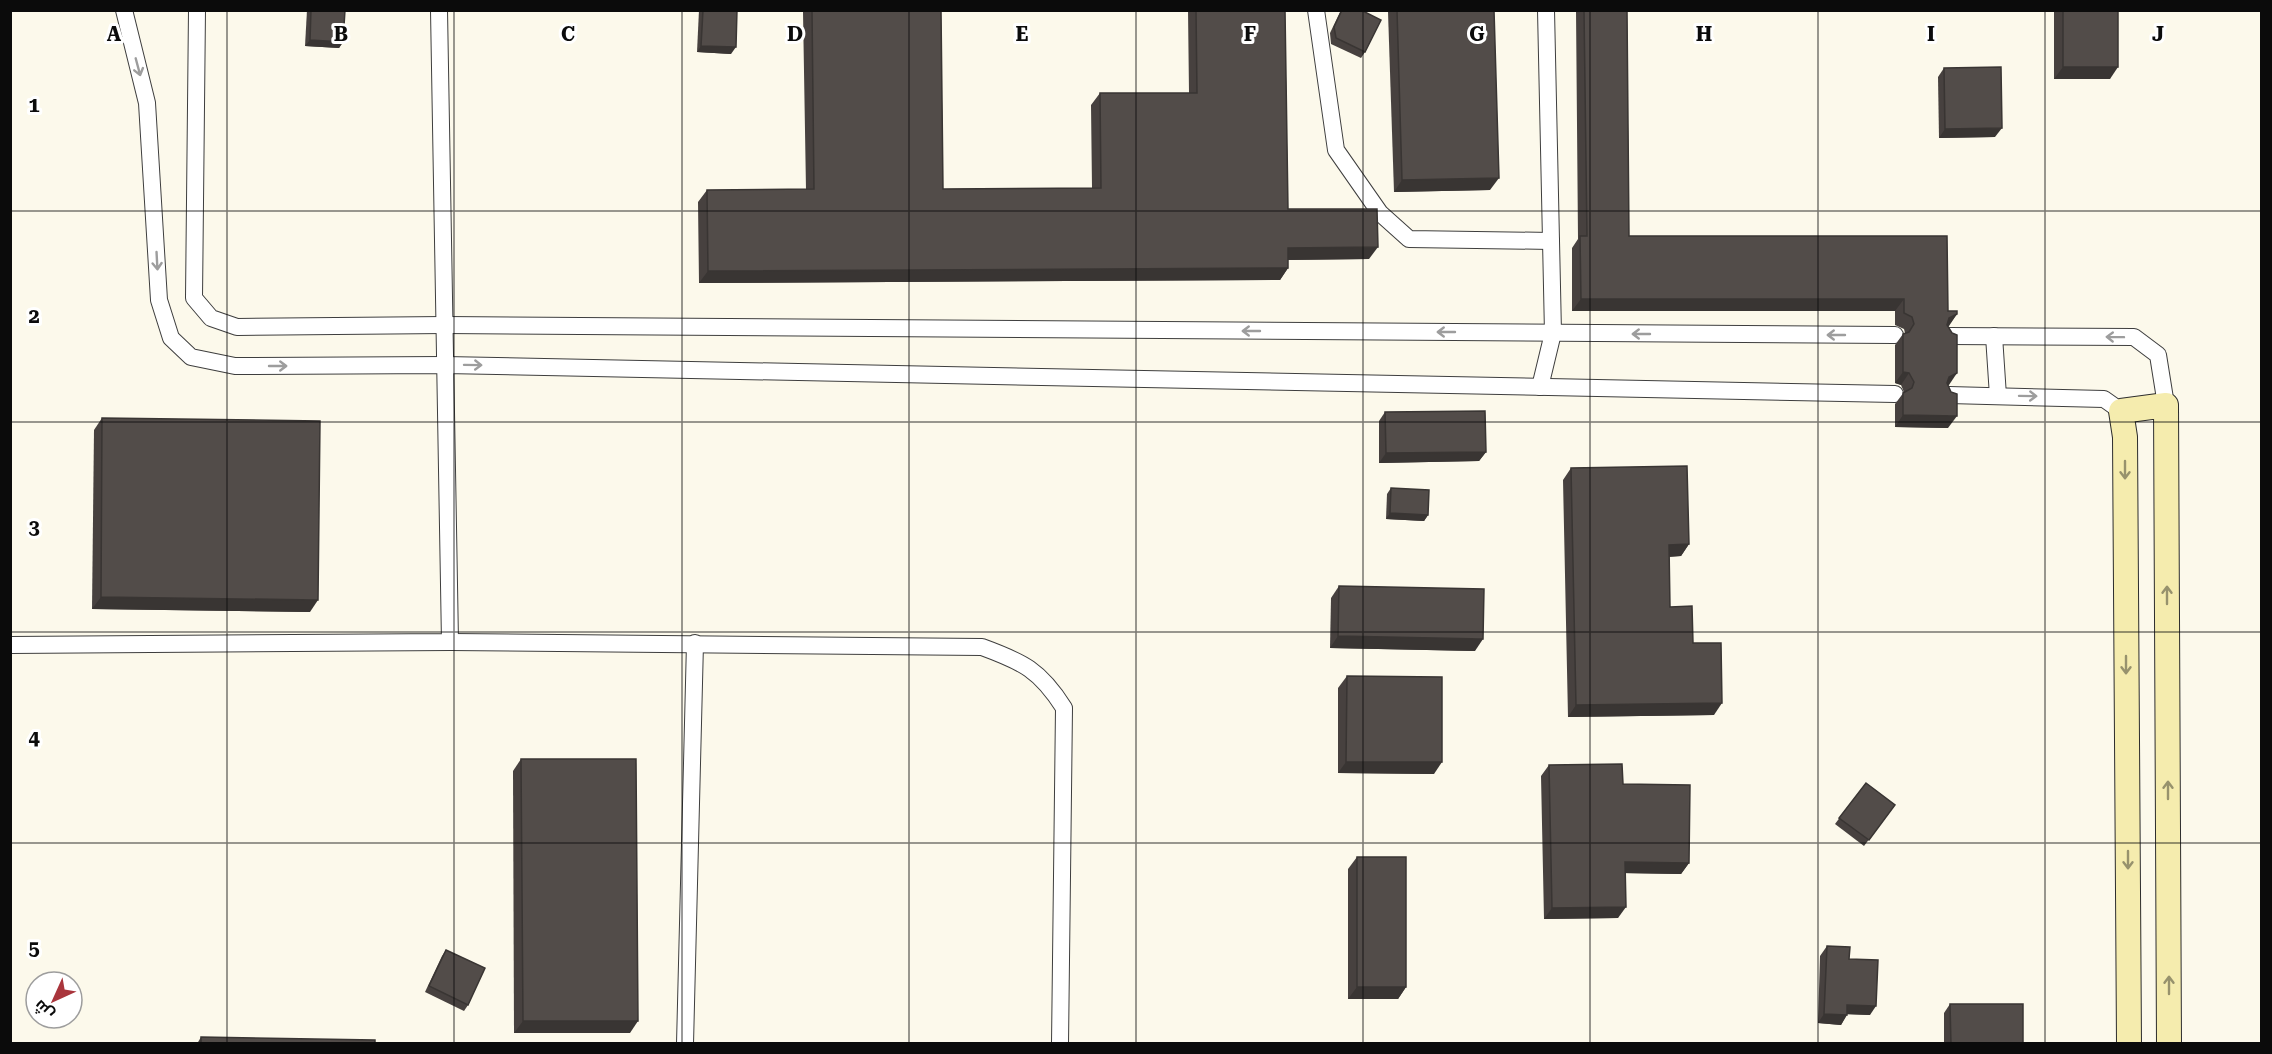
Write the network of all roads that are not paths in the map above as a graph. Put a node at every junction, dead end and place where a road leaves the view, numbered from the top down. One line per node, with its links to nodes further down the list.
1 (124, 10): 12 (street, one-way to 12)
2 (197, 10): 7 (street)
3 (439, 10): 7 (street)
4 (1316, 10): 6 (street)
5 (1546, 10): 6 (street)
6 (1551, 241): 8 (street)
7 (445, 325): 8 (street, one-way to 7); 12 (street)
8 (1553, 333): 9 (street, one-way to 8); 13 (street)
9 (1895, 335)
10 (1949, 336): 11 (street)
11 (1994, 336): 16 (street); 17 (street, one-way to 11)
12 (445, 365): 13 (street, one-way to 13); 19 (street)
13 (1540, 387): 14 (street)
14 (1895, 394)
15 (1949, 395): 16 (street)
16 (1998, 396): 18 (street, one-way to 18)
17 (2166, 405): 18 (main road); 25 (main road, one-way to 17)
18 (2121, 411): 24 (main road, one-way to 24)
19 (450, 642): 20 (street); 21 (street)
20 (695, 643): 22 (street); 23 (street)
21 (10, 645)
22 (685, 1044)
23 (1060, 1044)
24 (2129, 1044)
25 (2169, 1044)

